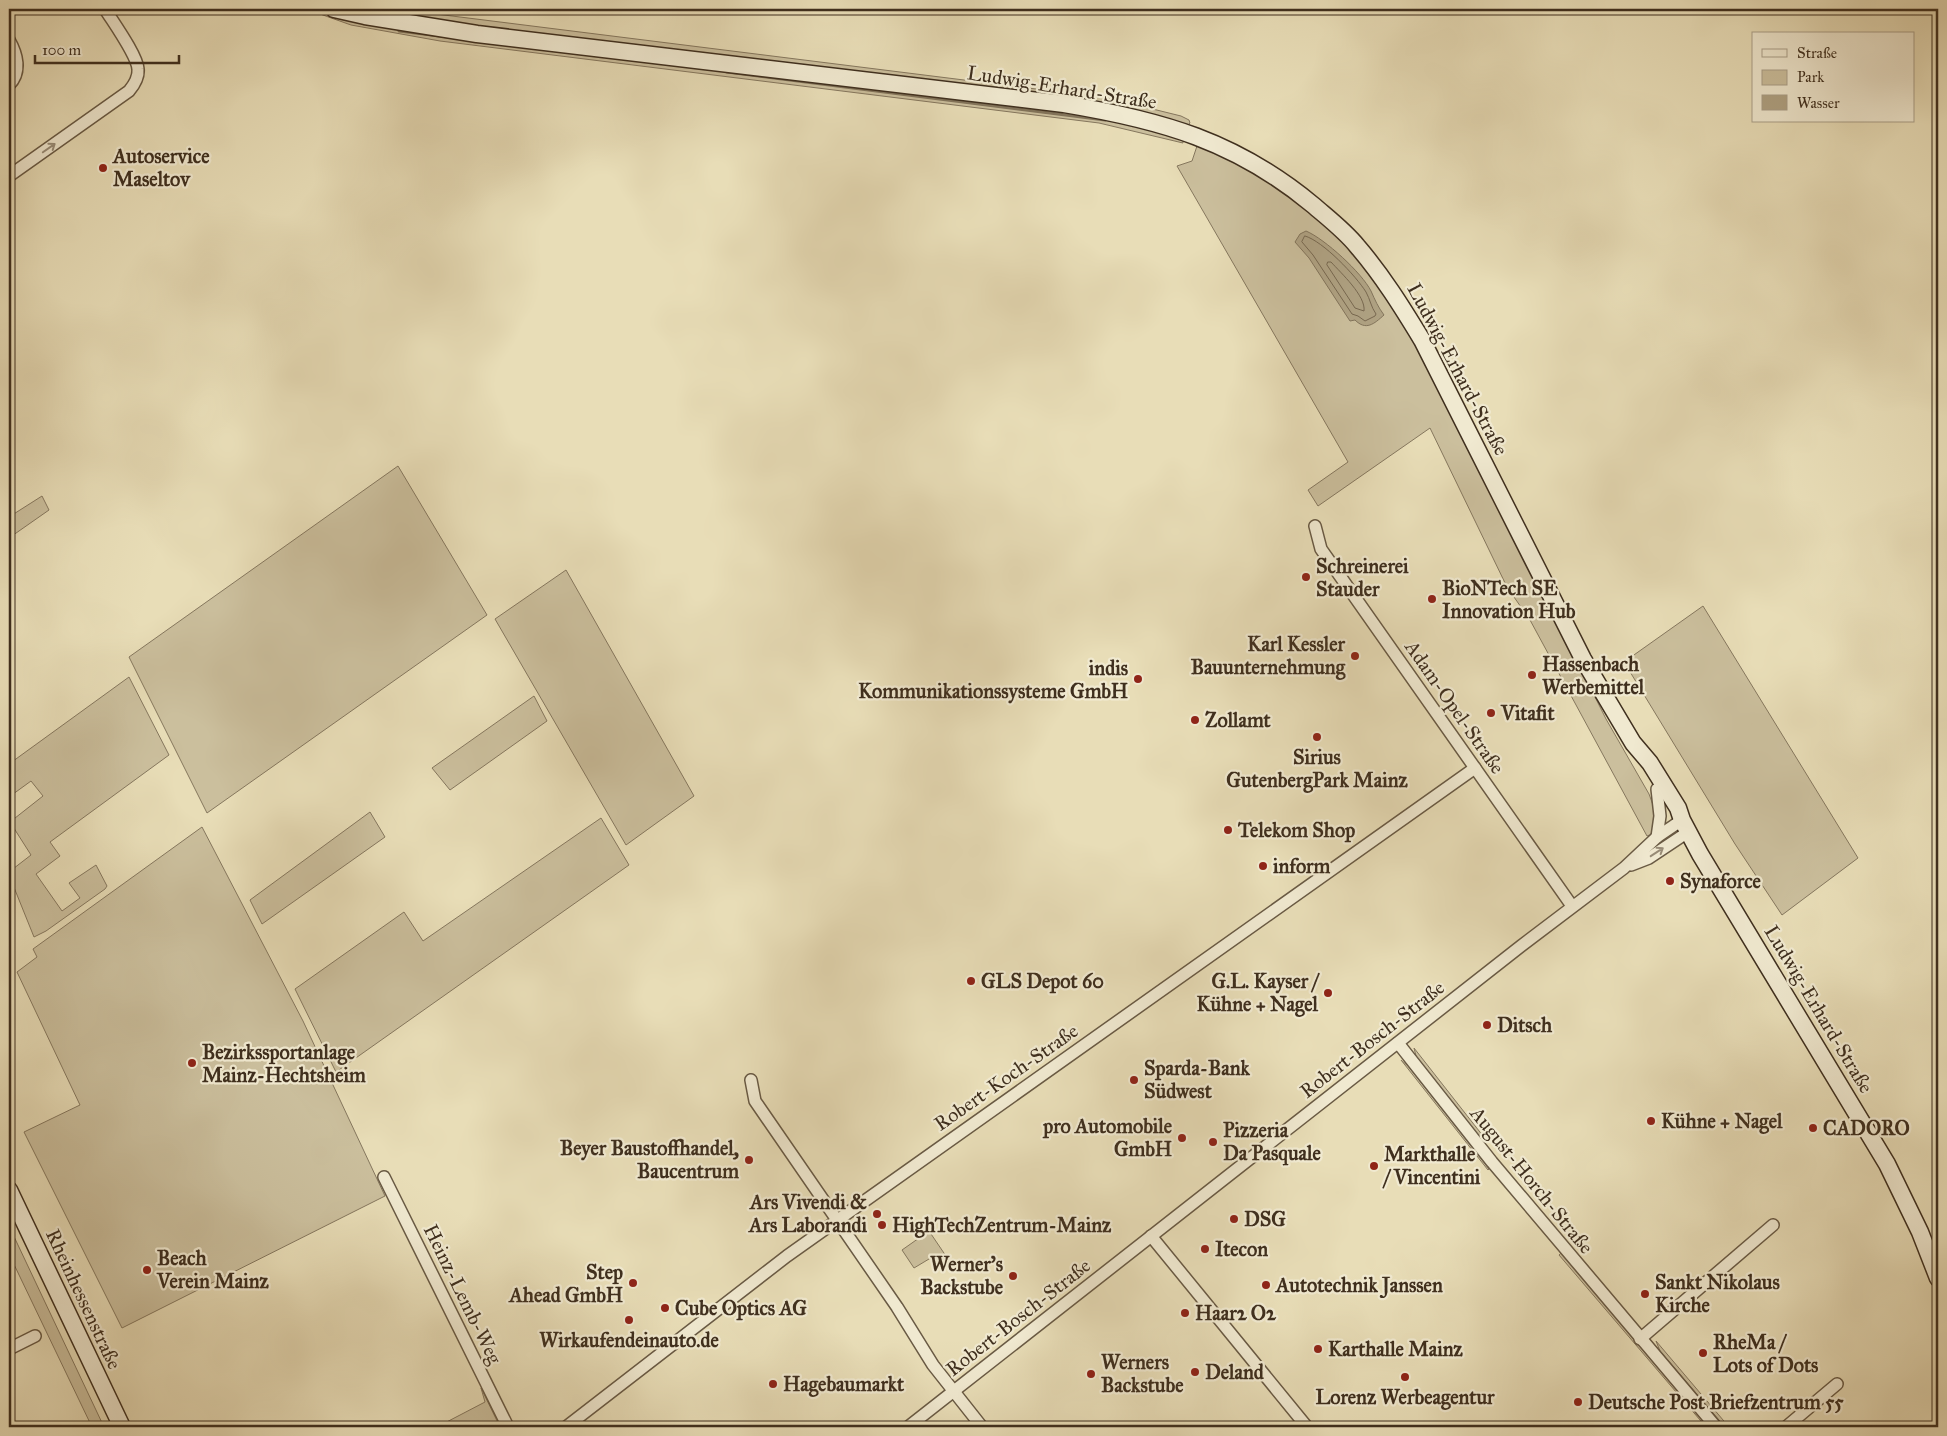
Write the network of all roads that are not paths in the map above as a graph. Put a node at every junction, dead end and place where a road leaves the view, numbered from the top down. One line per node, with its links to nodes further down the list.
1 (105, 9): 7 (street, one-way to 1)
2 (334, 9): 4 (main road, Ludwig-Erhard-Straße)
3 (361, 9): 4 (main road, Ludwig-Erhard-Straße)
4 (397, 22): 9 (main road, Ludwig-Erhard-Straße)
5 (9, 40): 6 (street)
6 (9, 85)
7 (9, 176)
8 (1315, 526): 10 (street, Adam-Opel-Straße)
9 (1633, 743): 11 (main road, Ludwig-Erhard-Straße); 12 (main road, Ludwig-Erhard-Straße)
10 (1475, 768): 15 (street, Adam-Opel-Straße); 20 (street, Robert-Koch-Straße)
11 (1656, 789): 12 (main road, Ludwig-Erhard-Straße); 13 (street)
12 (1685, 826): 13 (street, Robert-Bosch-Straße); 14 (street, Robert-Bosch-Straße, one-way to 12); 23 (main road, Ludwig-Erhard-Straße)
13 (1658, 837): 14 (street, Robert-Bosch-Straße)
14 (1624, 868): 15 (street, Robert-Bosch-Straße)
15 (1572, 906): 16 (street, Robert-Bosch-Straße)
16 (1398, 1043): 22 (street, Robert-Bosch-Straße); 25 (street, August-Horch-Straße)
17 (751, 1080): 20 (street)
18 (384, 1177): 30 (street, Heinz-Lemb-Weg)
19 (9, 1190): 29 (main road, Rheinhessenstraße)
20 (837, 1220): 28 (street); 31 (street, Robert-Koch-Straße)
21 (1773, 1226): 25 (street)
22 (1151, 1236): 28 (street, Robert-Bosch-Straße); 34 (street)
23 (1938, 1278)
24 (35, 1336): 26 (street)
25 (1640, 1338): 35 (street, August-Horch-Straße)
26 (9, 1349)
27 (1837, 1384): 36 (street)
28 (954, 1392): 32 (street, Robert-Bosch-Straße); 33 (street)
29 (122, 1427)
30 (508, 1427)
31 (566, 1427)
32 (908, 1427)
33 (982, 1427)
34 (1307, 1427)
35 (1716, 1427)
36 (1786, 1427)

